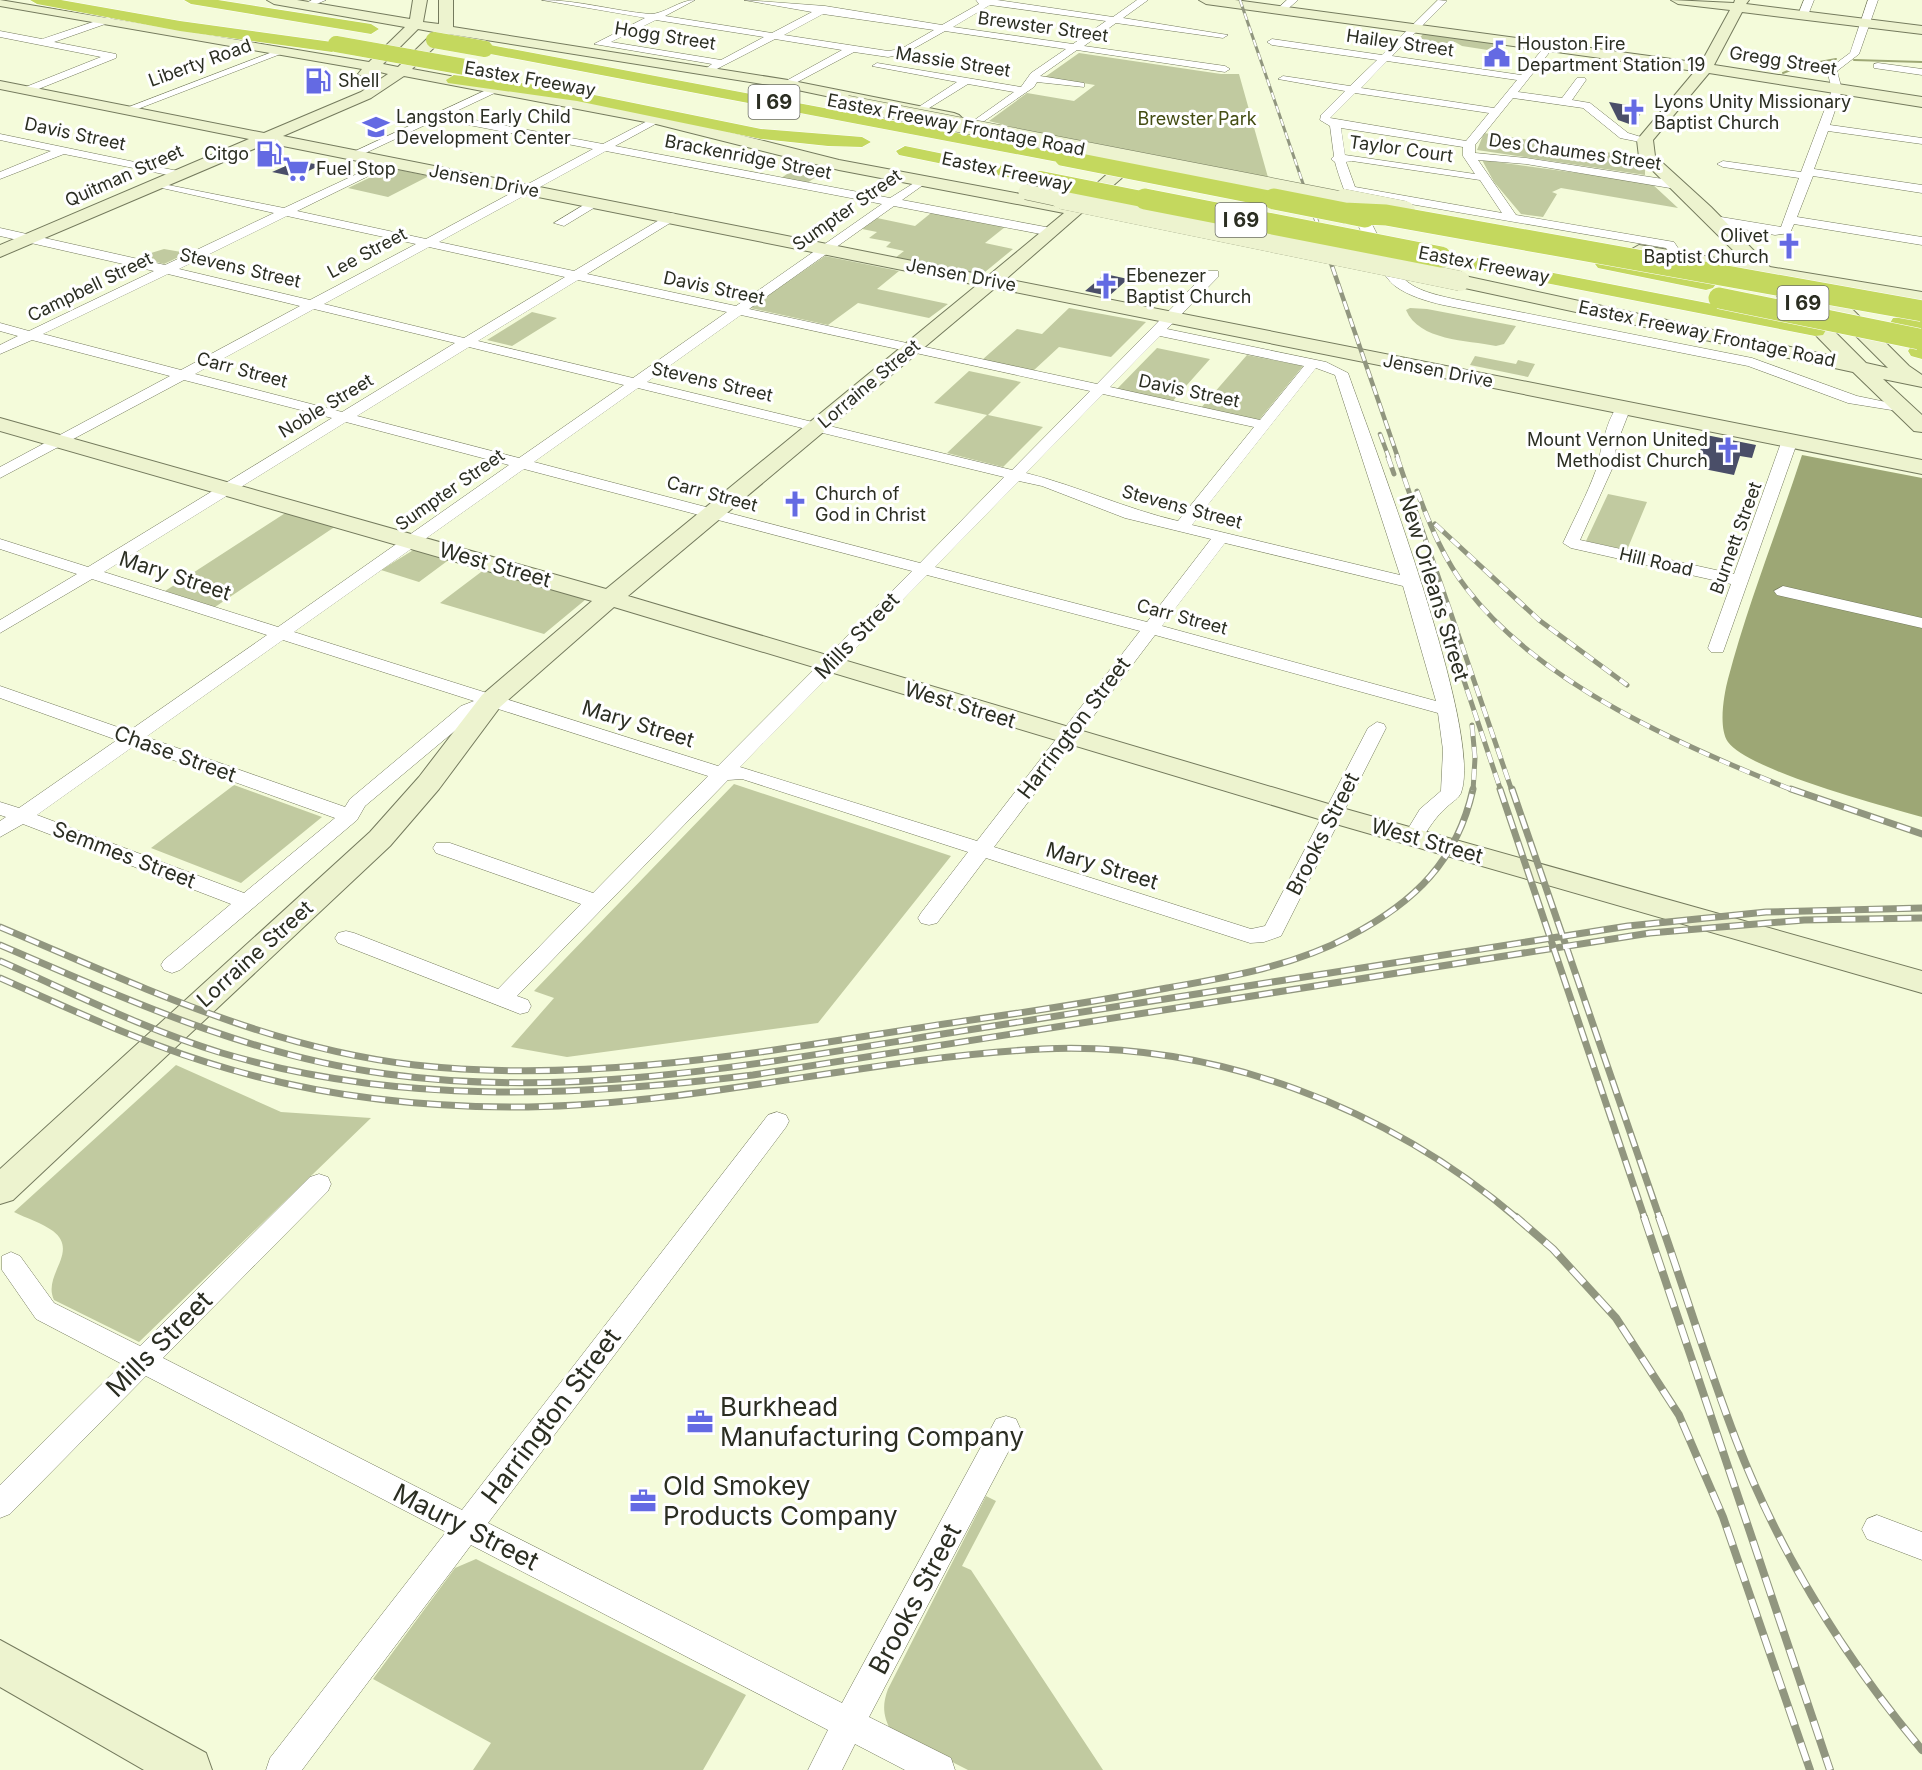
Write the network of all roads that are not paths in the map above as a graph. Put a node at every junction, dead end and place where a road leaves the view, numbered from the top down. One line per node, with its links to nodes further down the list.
1 (20, 0): 33 (highway)
2 (27, 0): 26 (highway)
3 (37, 0): 26 (highway)
4 (274, 0): 28 (main road, Eastex Freeway Frontage Road)
5 (321, 0): 28 (street)
6 (420, 0): 38 (main road)
7 (446, 0): 39 (main road)
8 (547, 0): 32 (street)
9 (690, 0): 32 (street)
10 (749, 0): 29 (street, Brewster Street)
11 (842, 0): 29 (street)
12 (976, 0): 21 (street)
13 (1143, 0): 35 (street)
14 (1196, 0): 30 (main road, Gregg Street)
15 (1206, 0): 30 (main road, Gregg Street)
16 (1293, 0): 30 (street)
17 (1436, 0): 22 (street)
18 (1678, 0): 25 (main road)
19 (1809, 0): 31 (street)
20 (1873, 0): 37 (street)
21 (990, 1): 35 (street); 40 (street)
22 (1442, 1): 41 (street)
23 (0, 2): 33 (main road)
24 (397, 4): 36 (main road)
25 (1740, 4): 31 (main road); 62 (main road)
26 (91, 5): 50 (highway)
27 (183, 5): 36 (highway, Eastex Freeway); 50 (highway, Eastex Freeway)
28 (307, 5): 36 (main road, Eastex Freeway Frontage Road)
29 (822, 11): 40 (street, Brewster Street); 45 (street)
30 (1280, 11): 41 (main road, Gregg Street)
31 (1803, 15): 37 (main road)
32 (652, 18): 45 (street); 48 (street)
33 (108, 20): 46 (street); 54 (main road)
34 (393, 20): 36 (main road, Eastex Freeway Frontage Road); 38 (main road, Eastex Freeway Frontage Road); 50 (main road)
35 (1114, 20): 44 (street); 52 (street)
36 (369, 22): 59 (highway, Eastex Freeway, bridge)
37 (1864, 22): 42 (main road); 81 (street)
38 (417, 23): 39 (main road, Eastex Freeway Frontage Road); 57 (main road, Quitman Street)
39 (446, 28): 49 (main road, Eastex Freeway Frontage Road); 64 (main road, Quitman Street)
40 (943, 29): 52 (street, Brewster Street); 53 (street)
41 (1415, 29): 51 (main road, Gregg Street); 56 (street)
42 (1922, 30)
43 (0, 34): 46 (street)
44 (1223, 35)
45 (772, 37): 53 (street); 58 (street)
46 (43, 42): 79 (street)
47 (1272, 42): 56 (street, Hailey Street)
48 (601, 43): 55 (street); 58 (street, Hogg Street)
49 (550, 46): 55 (main road, Eastex Freeway Frontage Road); 67 (main road)
50 (337, 47): 54 (main road); 57 (highway, Eastex Freeway, bridge); 59 (highway)
51 (1550, 47): 62 (main road, Gregg Street); 69 (street)
52 (1073, 48): 63 (street, Brewster Street); 68 (street)
53 (851, 49): 73 (street)
54 (286, 50): 85 (street, Liberty Road)
55 (582, 52): 65 (main road); 135 (main road, Eastex Freeway Frontage Road, bridge)
56 (1386, 58): 69 (street, Hailey Street); 78 (street)
57 (377, 59): 59 (highway, Eastex Freeway, bridge); 64 (main road); 74 (main road, Quitman Street)
58 (723, 63): 65 (street)
59 (470, 64): 67 (main road); 77 (main road); 108 (highway); 108 (highway, Eastex Freeway / I 69)
60 (877, 66): 72 (street, Massie Street)
61 (1878, 66): 66 (street)
62 (1705, 68): 81 (main road, Gregg Street); 96 (main road)
63 (1226, 69)
64 (403, 70): 67 (main road); 87 (main road, Quitman Street)
65 (710, 70): 73 (main road)
66 (1922, 72)
67 (434, 76)
68 (1033, 78): 75 (street); 80 (street)
69 (1523, 78): 82 (street)
70 (1283, 79): 78 (street)
71 (1581, 80): 83 (street)
72 (966, 81): 80 (street, Massie Street); 86 (street)
73 (788, 84): 86 (main road)
74 (349, 85): 87 (main road); 95 (main road, Quitman Street)
75 (1080, 85)
76 (3, 87): 79 (main road, Jensen Drive)
77 (497, 88): 89 (street); 90 (main road)
78 (1353, 89): 88 (street); 92 (street, Taylor Court)
79 (27, 90): 85 (main road, Jensen Drive)
80 (1023, 90): 91 (street)
81 (1837, 90): 84 (main road, Gregg Street); 93 (street)
82 (1510, 94): 83 (street); 88 (street)
83 (1565, 102): 96 (street)
84 (1922, 102)
85 (126, 110): 95 (main road, Jensen Drive)
86 (921, 110): 91 (main road)
87 (327, 111): 95 (main road, Quitman Street)
88 (1495, 111): 100 (street)
89 (438, 116): 98 (street, Brackenridge Street); 101 (street)
90 (657, 119): 98 (street, Lee Street); 108 (main road, Eastex Freeway Frontage Road); 110 (main road)
91 (977, 123): 120 (main road, Lorraine Street)
92 (1335, 124): 100 (street, Des Chaumes Street); 102 (street, Taylor Court)
93 (1822, 127): 97 (street); 107 (street)
94 (0, 137): 99 (street, Davis Street)
95 (264, 137): 101 (main road, Jensen Drive); 106 (main road, Quitman Street)
96 (1645, 140): 112 (main road)
97 (1922, 141)
98 (602, 148): 113 (street, Lee Street); 117 (street, Brackenridge Street)
99 (63, 150): 105 (street); 106 (street, Davis Street)
100 (1469, 150): 109 (street); 112 (street, Des Chaumes Street)
101 (355, 154): 103 (main road, Jensen Drive)
102 (1337, 159): 109 (street, Taylor Court); 115 (street, Taylor Court)
103 (389, 162): 113 (main road, Jensen Drive); 121 (street, Campbell Street)
104 (1723, 164): 107 (street)
105 (2, 174)
106 (178, 174): 111 (main road, Quitman Street)
107 (1808, 174): 114 (street); 124 (street)
108 (1045, 175): 119 (highway, Eastex Freeway / I 69, bridge); 132 (highway, Eastex Freeway / I 69, bridge); 155 (main road, Eastex Freeway Frontage Road, bridge)
109 (1483, 177): 123 (street)
110 (922, 181): 117 (street, Sumpter Street); 120 (main road)
111 (157, 184): 121 (street, Davis Street); 129 (main road, Quitman Street)
112 (1676, 185): 126 (main road)
113 (525, 189): 118 (main road, Jensen Drive); 131 (street, Lee Street)
114 (1922, 189)
115 (1349, 190): 116 (street, Eastex Freeway Frontage Road); 119 (street, Eastex Freeway Frontage Road)
116 (1392, 197): 119 (street, Eastex Freeway Frontage Road); 123 (street, Eastex Freeway Frontage Road)
117 (891, 202): 128 (street, Brackenridge Street); 133 (street, Sumpter Street)
118 (596, 203): 122 (main road, Jensen Drive); 125 (street)
119 (1351, 209): 132 (highway, Eastex Freeway / I 69, bridge); 145 (highway, bridge); 161 (street, Eastex Freeway Frontage Road)
120 (1078, 210): 128 (main road, Lorraine Street)
121 (284, 212): 131 (street, Davis Street); 136 (street, Campbell Street)
122 (671, 217): 133 (main road, Jensen Drive); 139 (street, Noble Street)
123 (1511, 217): 135 (street, Eastex Freeway Frontage Road)
124 (1790, 220): 126 (street); 130 (street)
125 (560, 223)
126 (1718, 224): 137 (main road)
127 (0, 232): 129 (street, Stevens Street)
128 (1051, 232): 140 (main road, Lorraine Street)
129 (29, 239): 134 (main road, Quitman Street); 136 (street, Stevens Street)
130 (1922, 241)
131 (424, 243): 139 (street, Davis Street); 144 (street, Lee Street)
132 (1432, 243): 142 (highway, Eastex Freeway / I 69); 142 (highway, Eastex Freeway / I 69)
133 (825, 249): 140 (main road, Jensen Drive); 146 (street, Sumpter Street)
134 (0, 252)
135 (1678, 257): 137 (main road, Eastex Freeway Frontage Road)
136 (164, 271): 144 (street, Stevens Street); 149 (street, Campbell Street)
137 (1770, 272): 141 (main road, Eastex Freeway Frontage Road); 155 (main road); 157 (main road)
138 (1213, 274): 147 (street, Mills Street)
139 (575, 276): 146 (street, Davis Street); 151 (street, Noble Street)
140 (992, 281): 147 (main road, Jensen Drive); 153 (main road, Lorraine Street)
141 (1872, 289): 143 (main road, Eastex Freeway Frontage Road); 158 (main road)
142 (1719, 298): 150 (highway, Eastex Freeway / I 69); 150 (highway, Eastex Freeway / I 69)
143 (1922, 298)
144 (310, 304): 151 (street, Stevens Street); 156 (street, Lee Street)
145 (1922, 311)
146 (736, 312): 153 (street, Davis Street); 159 (street, Sumpter Street)
147 (1163, 324): 154 (street); 160 (street, Mills Street); 162 (main road, Jensen Drive)
148 (0, 327): 149 (street, Carr Street)
149 (32, 334): 152 (street, Campbell Street); 156 (street, Carr Street)
150 (1921, 343)
151 (465, 344): 159 (street, Stevens Street); 164 (street, Noble Street)
152 (0, 350)
153 (910, 350): 160 (street, Davis Street); 167 (main road, Lorraine Street)
154 (1313, 363): 166 (street); 183 (street, New Orleans Street)
155 (1854, 366): 157 (main road)
156 (182, 374): 164 (street, Carr Street); 169 (street, Lee Street)
157 (1876, 377): 158 (main road); 161 (street, Eastex Freeway Frontage Road); 163 (main road)
158 (1922, 380)
159 (634, 384): 167 (street, Stevens Street); 170 (street, Sumpter Street)
160 (1099, 390): 166 (street, Davis Street); 173 (street, Mills Street)
161 (1837, 394): 163 (street, Eastex Freeway Frontage Road)
162 (1624, 407): 168 (main road, Jensen Drive); 182 (street, Hill Road)
163 (1917, 410)
164 (345, 417): 170 (street, Carr Street); 174 (street, Noble Street)
165 (0, 424): 169 (main road, West Street)
166 (1264, 425): 176 (street)
167 (817, 427): 173 (street, Stevens Street); 175 (main road, Lorraine Street)
168 (1790, 440): 171 (main road, Jensen Drive); 182 (street, Burnett Street)
169 (60, 441): 172 (street, Lee Street); 174 (main road, West Street)
170 (521, 464): 175 (street, Carr Street); 178 (street, Sumpter Street)
171 (1922, 467)
172 (0, 473)
173 (1015, 476): 176 (street, Stevens Street); 180 (street, Mills Street)
174 (228, 489): 178 (main road, West Street); 181 (street, Noble Street)
175 (714, 514): 180 (street, Carr Street); 185 (main road, Lorraine Street)
176 (1181, 528): 177 (street, Stevens Street)
177 (1220, 538): 183 (street, Stevens Street); 188 (street, Harrington Street)
178 (412, 541): 185 (main road, West Street); 189 (street, Sumpter Street)
179 (0, 544): 181 (street, Mary Street)
180 (922, 570): 188 (street, Carr Street); 191 (street, Mills Street)
181 (90, 573): 187 (street, Noble Street); 189 (street, Mary Street)
182 (1741, 581): 190 (street, Burnett Street)
183 (1411, 583): 194 (street, New Orleans Street)
184 (1783, 591): 186 (street)
185 (609, 599): 191 (main road, West Street); 193 (main road, Lorraine Street)
186 (1922, 623)
187 (0, 628)
188 (1150, 628): 194 (street, Carr Street); 196 (street, Harrington Street)
189 (280, 634): 193 (street, Mary Street); 197 (street, Sumpter Street)
190 (1718, 648)
191 (829, 665): 196 (main road, West Street); 198 (street, Mills Street)
192 (0, 692): 197 (street, Chase Street)
193 (491, 701): 198 (street, Mary Street); 202 (street, Lorraine Street); 216 (main road, Lorraine Street)
194 (1448, 710): 204 (street, New Orleans Street)
195 (1377, 728): 200 (street, Brooks Street)
196 (1068, 736): 200 (main road, West Street); 206 (street, Harrington Street)
197 (132, 738): 201 (street, Sumpter Street); 202 (street, Chase Street)
198 (722, 774): 206 (street, Mary Street); 208 (street, Mills Street)
199 (0, 808): 201 (street, Semmes Street)
200 (1332, 814): 204 (main road, West Street); 210 (street, Brooks Street)
201 (21, 816): 203 (street, Sumpter Street); 207 (street, Semmes Street)
202 (350, 816): 207 (street, Lorraine Street)
203 (0, 831)
204 (1413, 837): 213 (main road, West Street)
205 (443, 848): 208 (street)
206 (980, 851): 209 (street, Harrington Street); 210 (street, Mary Street)
207 (247, 902): 212 (street, Lorraine Street)
208 (597, 902): 211 (street, Mills Street)
209 (929, 918)
210 (1264, 935)
211 (346, 938)
212 (171, 965)
213 (1922, 982)
214 (777, 1121): 221 (street, Harrington Street)
215 (319, 1184): 218 (street, Mills Street)
216 (0, 1190)
217 (11, 1263): 218 (street, Maury Street)
218 (142, 1361): 220 (street, Mills Street); 221 (street, Maury Street)
219 (1006, 1428): 225 (street, Brooks Street)
220 (0, 1505)
221 (466, 1527): 225 (street, Maury Street); 227 (street, Harrington Street)
222 (1877, 1529): 223 (street)
223 (1922, 1546)
224 (0, 1662): 226 (main road)
225 (849, 1724): 228 (street, Brooks Street); 229 (street, Maury Street)
226 (189, 1770)
227 (282, 1770)
228 (824, 1770)
229 (939, 1770)

